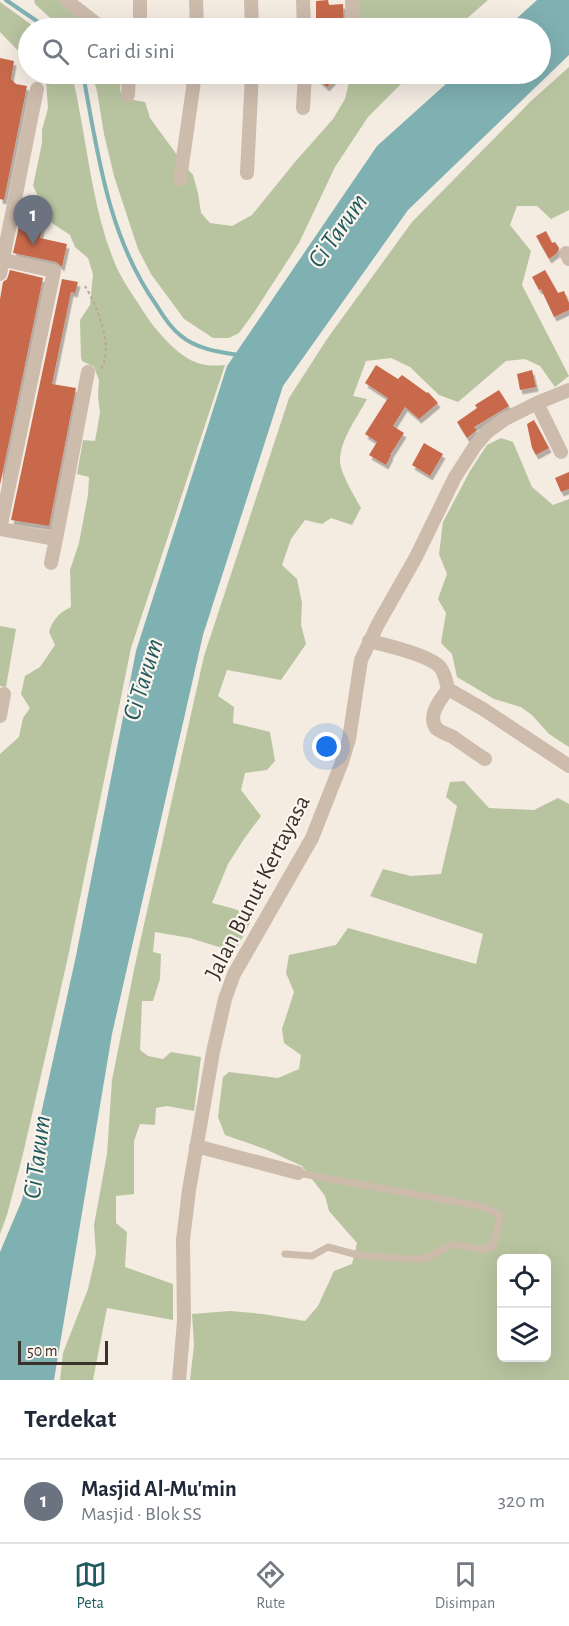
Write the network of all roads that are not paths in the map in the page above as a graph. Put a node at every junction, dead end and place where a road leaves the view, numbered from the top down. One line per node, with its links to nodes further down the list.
1 (66, 0): 7 (street)
2 (140, 0): 8 (street)
3 (196, 0): 9 (street)
4 (251, 0): 10 (street)
5 (303, 0): 11 (street)
6 (352, 0): 12 (street)
7 (89, 18)
8 (140, 18)
9 (197, 18)
10 (252, 18)
11 (304, 18)
12 (353, 18)
13 (129, 84): 18 (street)
14 (194, 84): 21 (street)
15 (251, 84): 20 (street)
16 (304, 84): 19 (street)
17 (38, 89): 22 (street)
18 (128, 95)
19 (303, 108)
20 (247, 173)
21 (180, 179)
22 (2, 260): 23 (street); 28 (street)
23 (0, 274)
24 (87, 379): 29 (street)
25 (569, 390): 26 (street, Jalan Bunut Kertayasa)
26 (537, 403): 27 (street); 31 (street, Jalan Bunut Kertayasa)
27 (561, 452)
28 (0, 529): 29 (street)
29 (56, 539): 30 (street)
30 (51, 563)
31 (369, 641): 32 (street); 37 (street, Jalan Bunut Kertayasa)
32 (448, 689): 35 (street); 36 (street)
33 (4, 694): 34 (street)
34 (0, 716)
35 (485, 759)
36 (569, 766)
37 (196, 1146): 38 (street); 40 (street, Jalan Bunut Kertayasa)
38 (298, 1173): 39 (lane)
39 (285, 1254)
40 (179, 1380)

